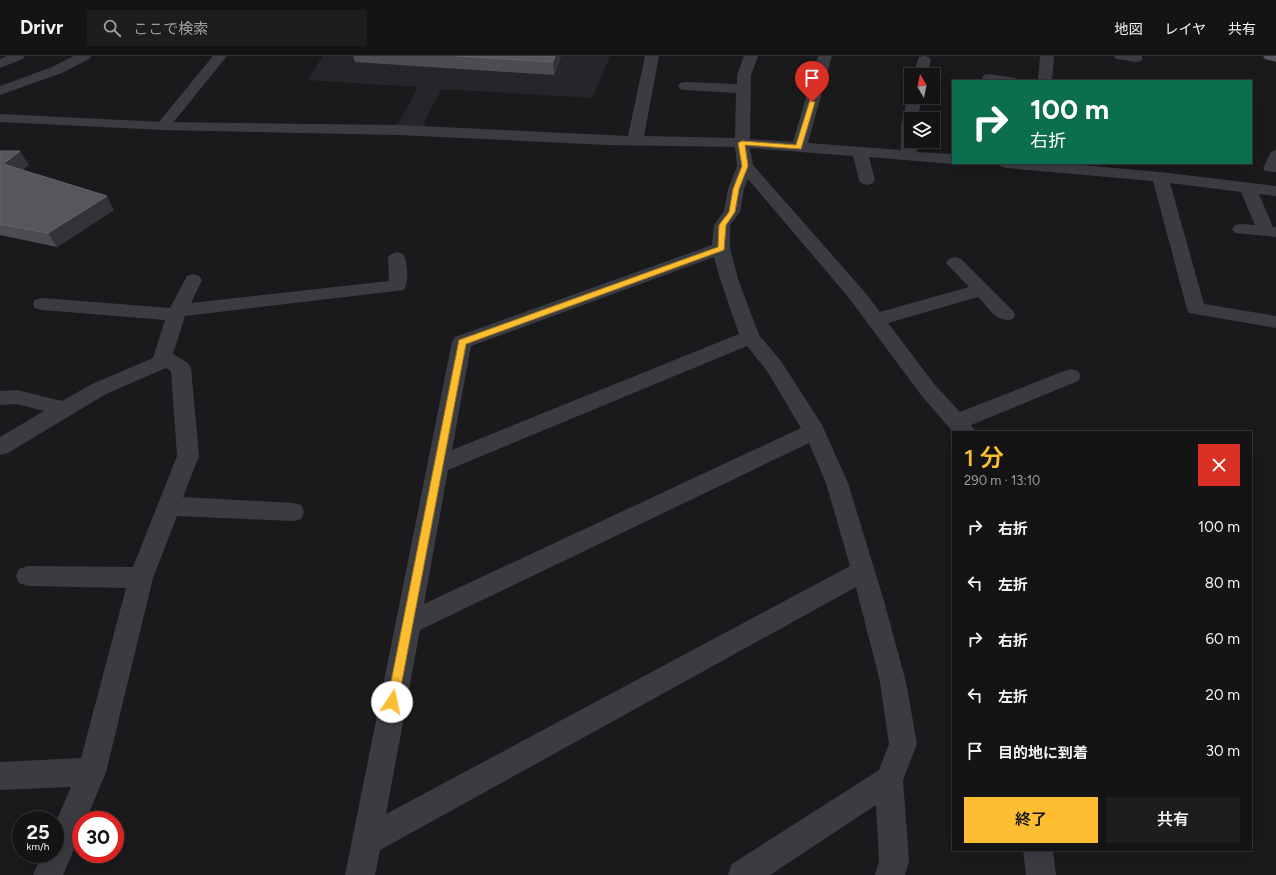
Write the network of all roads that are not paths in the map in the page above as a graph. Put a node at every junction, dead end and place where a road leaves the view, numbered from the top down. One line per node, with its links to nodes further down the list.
1 (18, 56): 13 (street)
2 (84, 56): 20 (street)
3 (220, 56): 23 (street)
4 (652, 56): 24 (street)
5 (752, 56): 19 (street)
6 (825, 56): 26 (street)
7 (1047, 56): 17 (street)
8 (1121, 56): 10 (street)
9 (1270, 56): 11 (main road)
10 (1136, 58)
11 (1276, 58)
12 (924, 60): 14 (street)
13 (0, 64)
14 (922, 68)
15 (989, 78): 16 (street)
16 (1004, 80)
17 (1045, 80)
18 (684, 86): 19 (street)
19 (744, 89): 25 (street)
20 (0, 92)
21 (913, 104): 28 (street)
22 (0, 118): 23 (street)
23 (163, 126): 24 (street)
24 (635, 141): 25 (street)
25 (742, 143): 26 (street); 32 (street)
26 (799, 147): 27 (street)
27 (860, 152): 28 (street); 35 (street)
28 (909, 155): 30 (street)
29 (1276, 155): 33 (street)
30 (952, 158)
31 (1017, 164): 34 (street)
32 (745, 166): 40 (street); 48 (street)
33 (1276, 167)
34 (1160, 177): 36 (street); 49 (street)
35 (867, 180)
36 (1248, 188): 37 (street); 39 (street)
37 (1276, 191)
38 (1241, 229): 39 (street)
39 (1271, 232)
40 (721, 248): 50 (street); 58 (street)
41 (397, 258): 46 (street)
42 (955, 264): 44 (street)
43 (193, 280): 46 (street)
44 (981, 290): 47 (street); 48 (street)
45 (42, 304): 46 (street)
46 (177, 313): 51 (street)
47 (1006, 315)
48 (875, 320): 55 (street)
49 (1276, 322)
50 (750, 336): 56 (street); 58 (street)
51 (167, 360): 54 (street); 59 (street)
52 (1071, 376): 55 (street)
53 (0, 398): 54 (street)
54 (64, 409): 57 (street)
55 (960, 427)
56 (814, 431): 61 (street); 64 (street)
57 (0, 447)
58 (439, 465): 64 (street)
59 (169, 506): 60 (street); 63 (street)
60 (293, 512)
61 (863, 571): 67 (street); 68 (street)
62 (28, 576): 63 (street)
63 (141, 578): 65 (street)
64 (407, 624): 68 (street)
65 (92, 772): 66 (street); 70 (street)
66 (0, 776)
67 (889, 780): 72 (street); 73 (street)
68 (366, 841): 71 (street)
69 (1038, 851): 74 (street)
70 (48, 875)
71 (360, 875)
72 (742, 875)
73 (890, 875)
74 (1041, 875)

